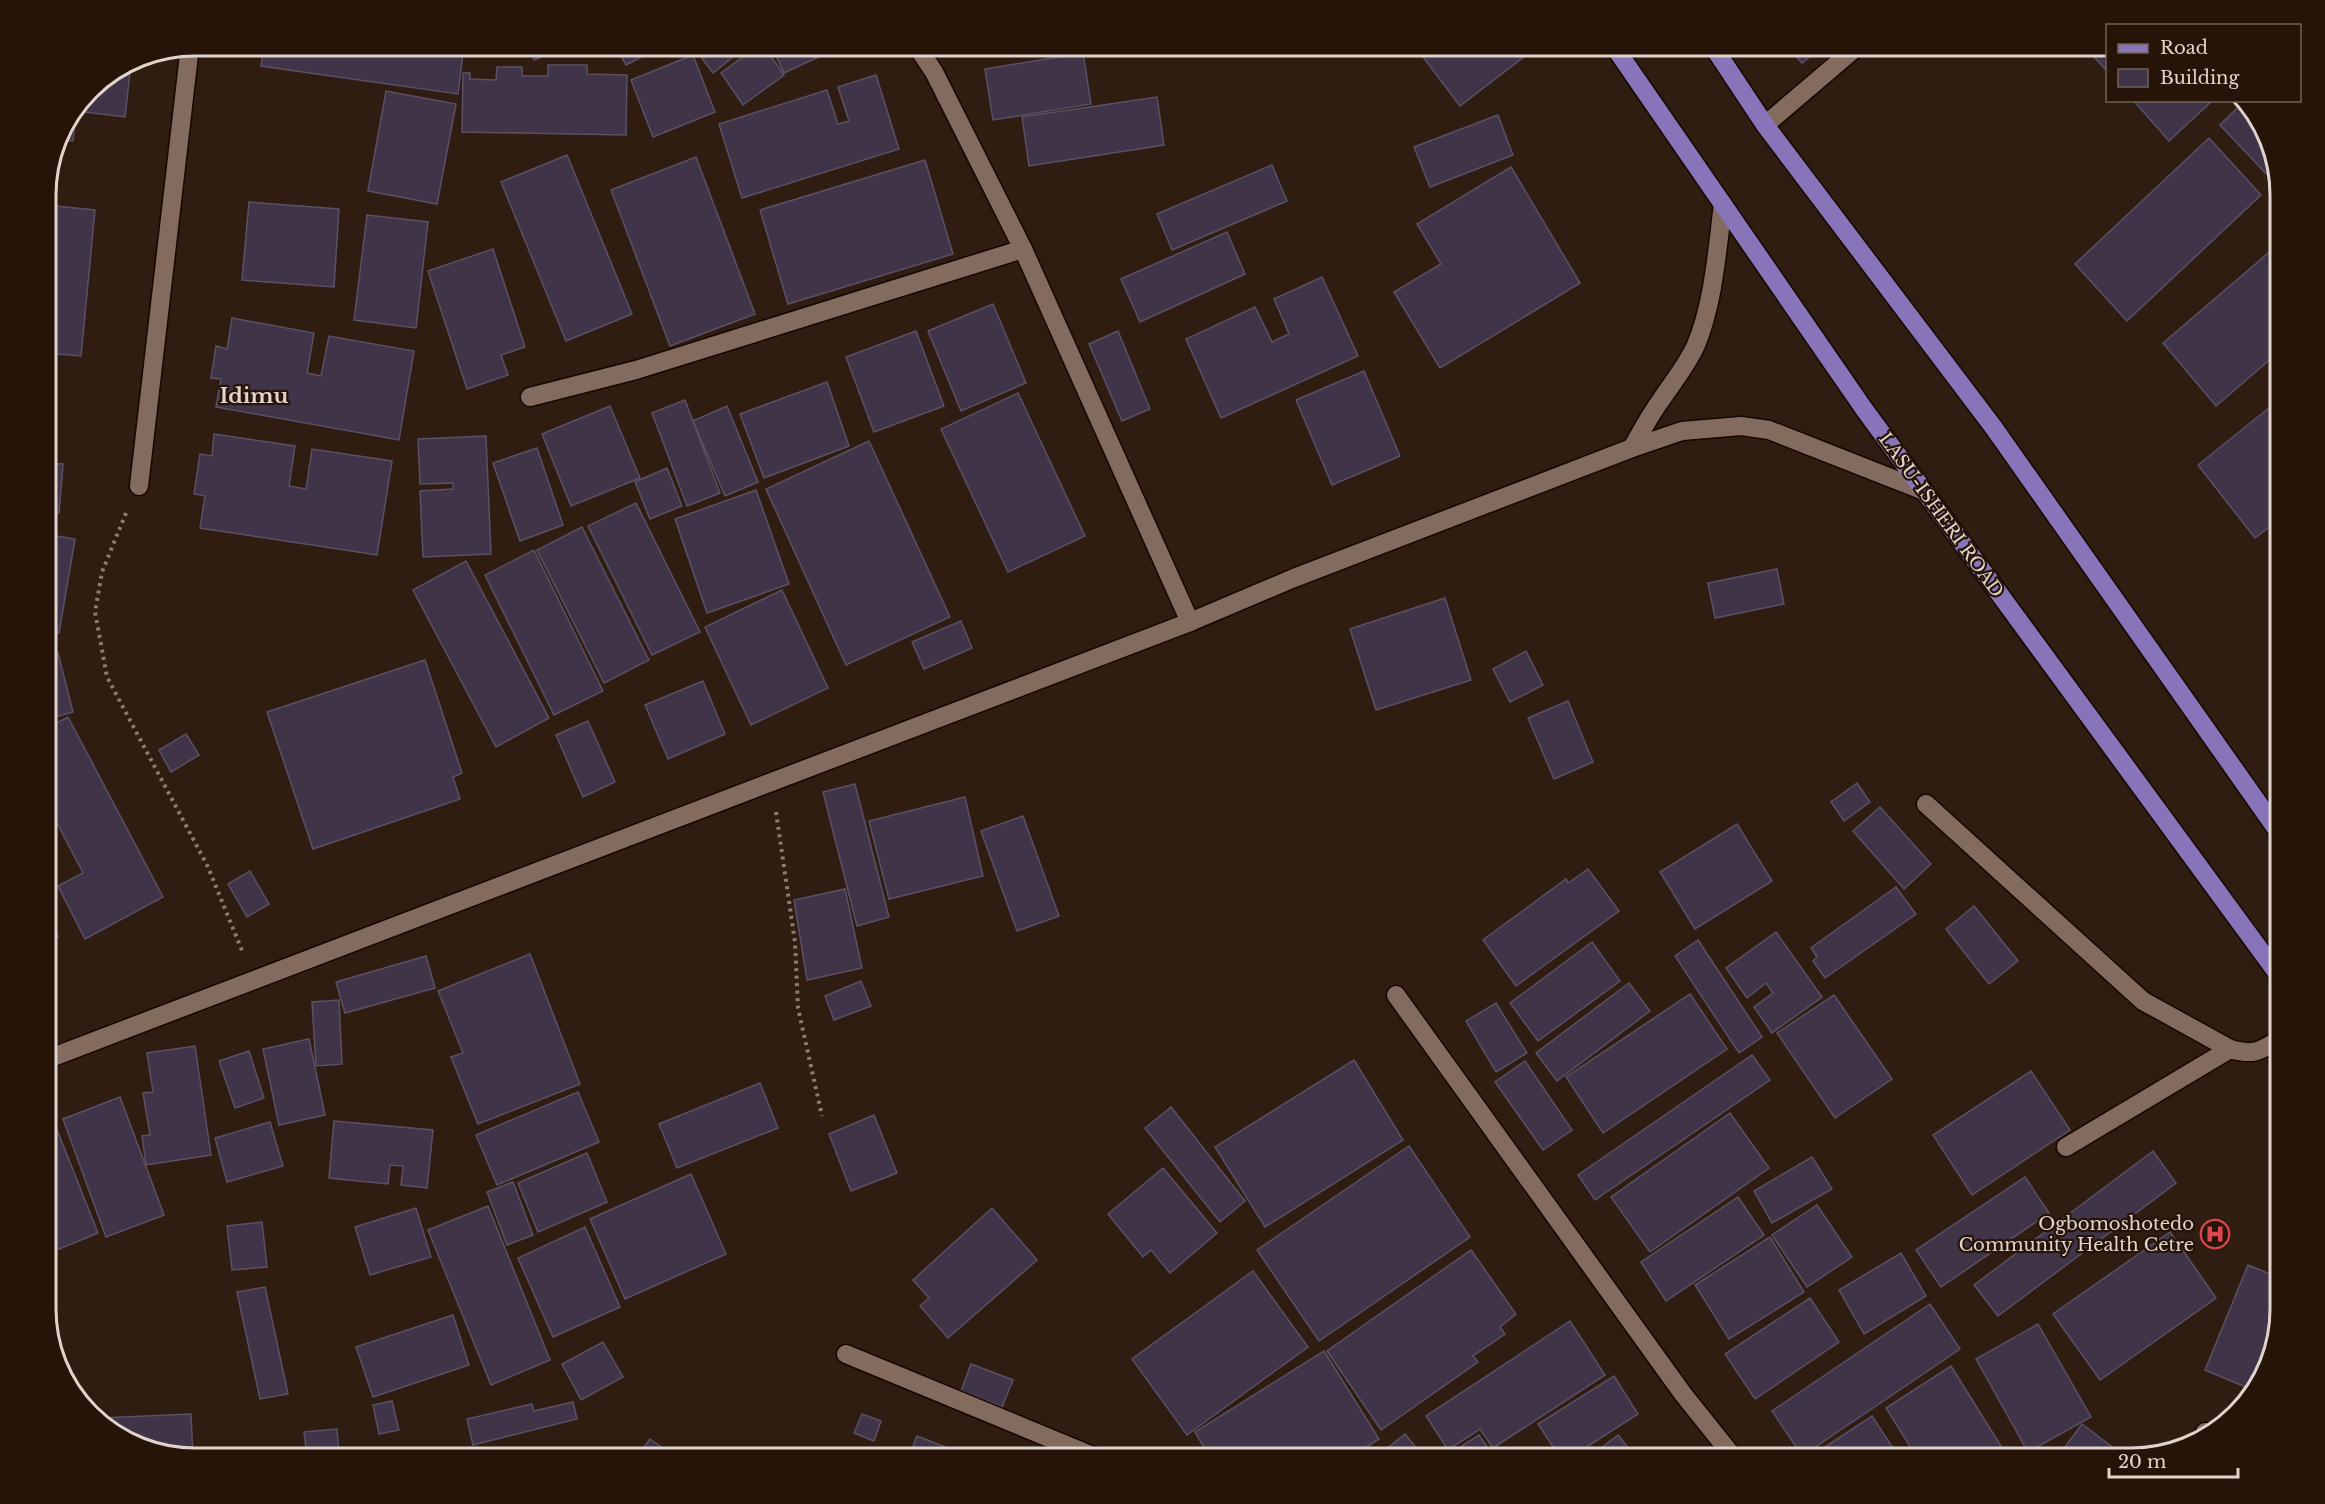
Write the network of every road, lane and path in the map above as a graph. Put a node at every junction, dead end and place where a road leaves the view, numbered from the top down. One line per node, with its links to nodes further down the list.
1 (189, 56): 11 (street)
2 (923, 56): 8 (street)
3 (1621, 56): 7 (main road, LASU-ISHERI ROAD)
4 (1719, 56): 6 (main road)
5 (1846, 56): 6 (street)
6 (1765, 125): 16 (main road)
7 (1723, 204): 10 (street); 12 (main road, LASU-ISHERI ROAD)
8 (1023, 249): 9 (street); 13 (street)
9 (531, 397)
10 (1632, 448): 12 (street); 13 (street)
11 (139, 486): 17 (path)
12 (1924, 491): 18 (main road, LASU-ISHERI ROAD)
13 (1190, 622): 14 (street)
14 (772, 782): 22 (street); 23 (path)
15 (1926, 804): 21 (street)
16 (2270, 820)
17 (246, 960)
18 (2270, 963)
19 (1396, 995): 27 (street)
20 (2270, 1045): 21 (street)
21 (2230, 1049): 24 (street)
22 (56, 1056)
23 (822, 1116)
24 (2066, 1147)
25 (846, 1354): 26 (street)
26 (1073, 1448)
27 (1726, 1448)

